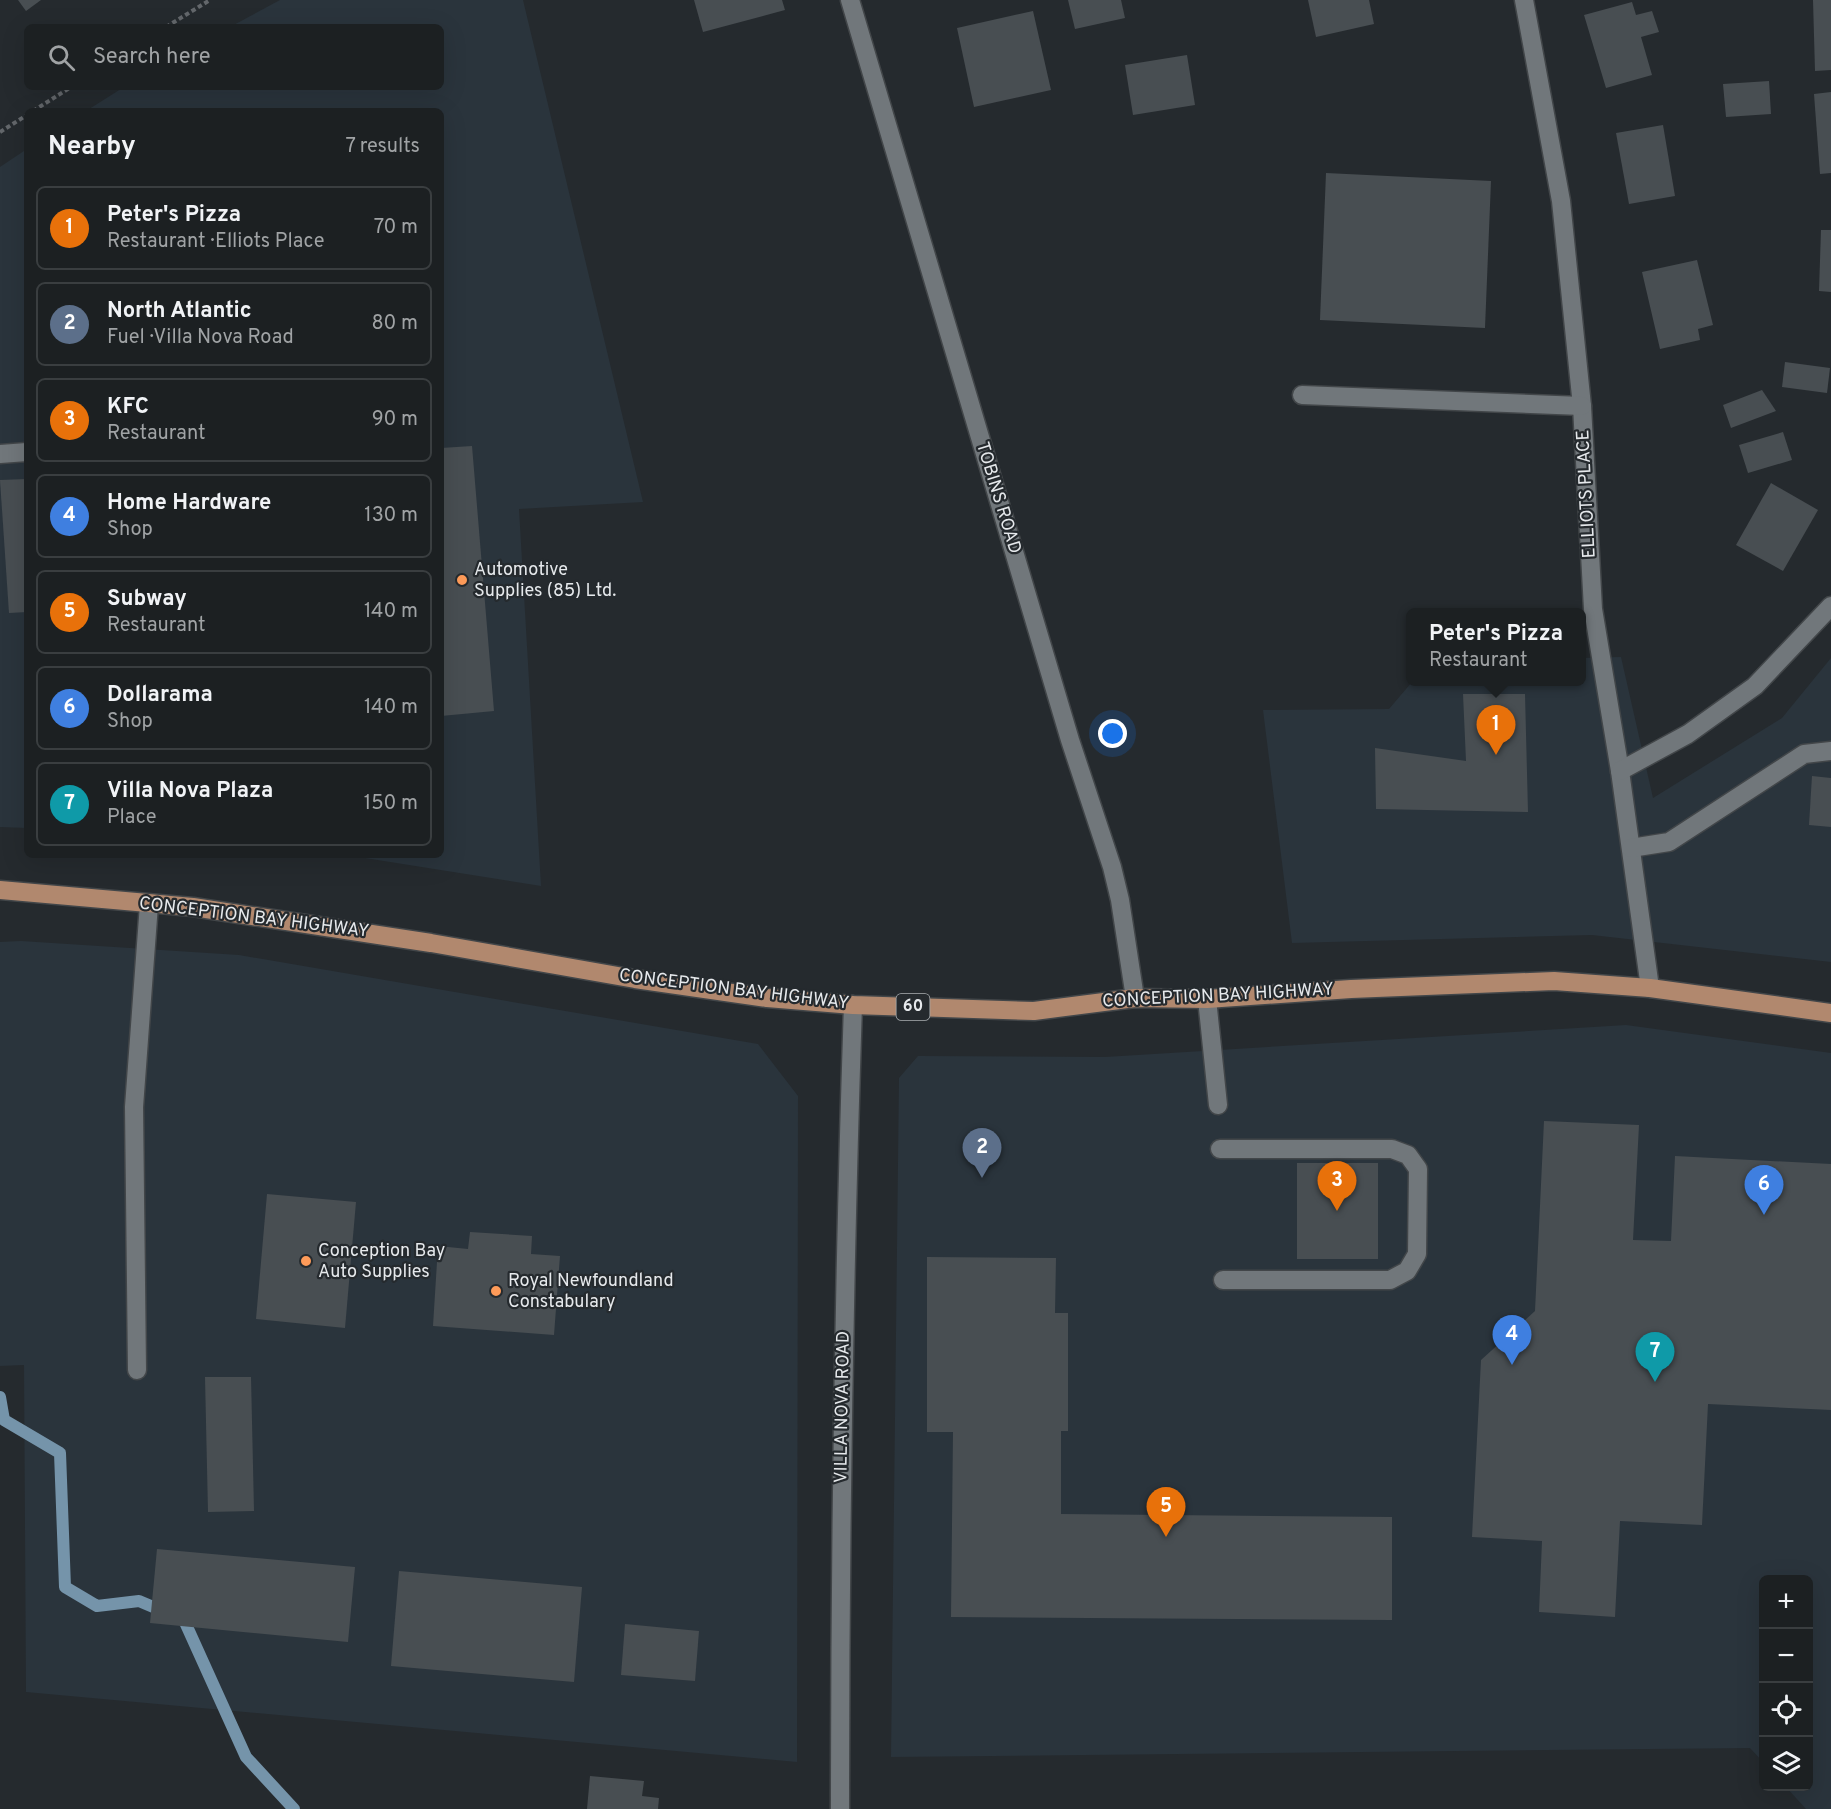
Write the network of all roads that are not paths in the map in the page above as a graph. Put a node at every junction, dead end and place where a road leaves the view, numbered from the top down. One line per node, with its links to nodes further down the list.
1 (850, 0): 14 (street, TOBINS ROAD)
2 (1524, 0): 4 (street, ELLIOTS PLACE)
3 (1302, 395): 4 (street)
4 (1582, 406): 9 (street, ELLIOTS PLACE)
5 (24, 452): 6 (street)
6 (0, 454)
7 (1831, 606): 9 (street)
8 (1831, 751): 10 (street)
9 (1620, 771): 10 (street, ELLIOTS PLACE)
10 (1631, 848): 13 (street, ELLIOTS PLACE)
11 (0, 890): 12 (main road, CONCEPTION BAY HIGHWAY / 60)
12 (149, 904): 16 (main road, CONCEPTION BAY HIGHWAY / 60); 21 (street)
13 (1650, 988): 15 (main road, CONCEPTION BAY HIGHWAY / 60); 17 (main road, CONCEPTION BAY HIGHWAY / 60)
14 (1135, 998): 15 (main road, CONCEPTION BAY HIGHWAY / 60); 16 (main road, CONCEPTION BAY HIGHWAY / 60)
15 (1207, 999): 18 (street)
16 (853, 1005): 22 (street, VILLA NOVA ROAD)
17 (1831, 1013)
18 (1218, 1105)
19 (1220, 1149): 20 (street)
20 (1223, 1280)
21 (137, 1370)
22 (840, 1809)

